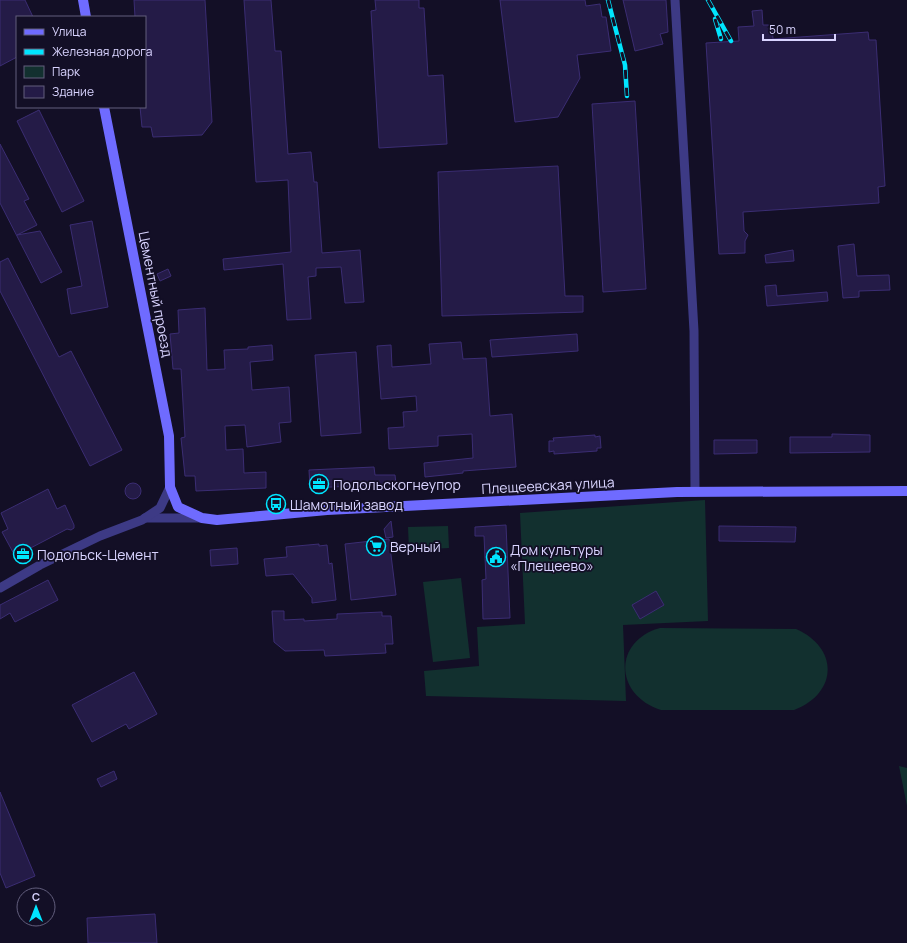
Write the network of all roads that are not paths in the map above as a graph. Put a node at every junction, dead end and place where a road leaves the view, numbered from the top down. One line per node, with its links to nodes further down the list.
1 (83, 0): 3 (street)
2 (675, 0): 7 (street)
3 (86, 16)
4 (104, 108): 5 (street, Цементный проезд)
5 (170, 487): 8 (street); 9 (street, Плещеевская улица)
6 (907, 491): 7 (street, Плещеевская улица)
7 (695, 492): 9 (street, Плещеевская улица)
8 (145, 518): 9 (street); 10 (street)
9 (202, 518)
10 (0, 588)

